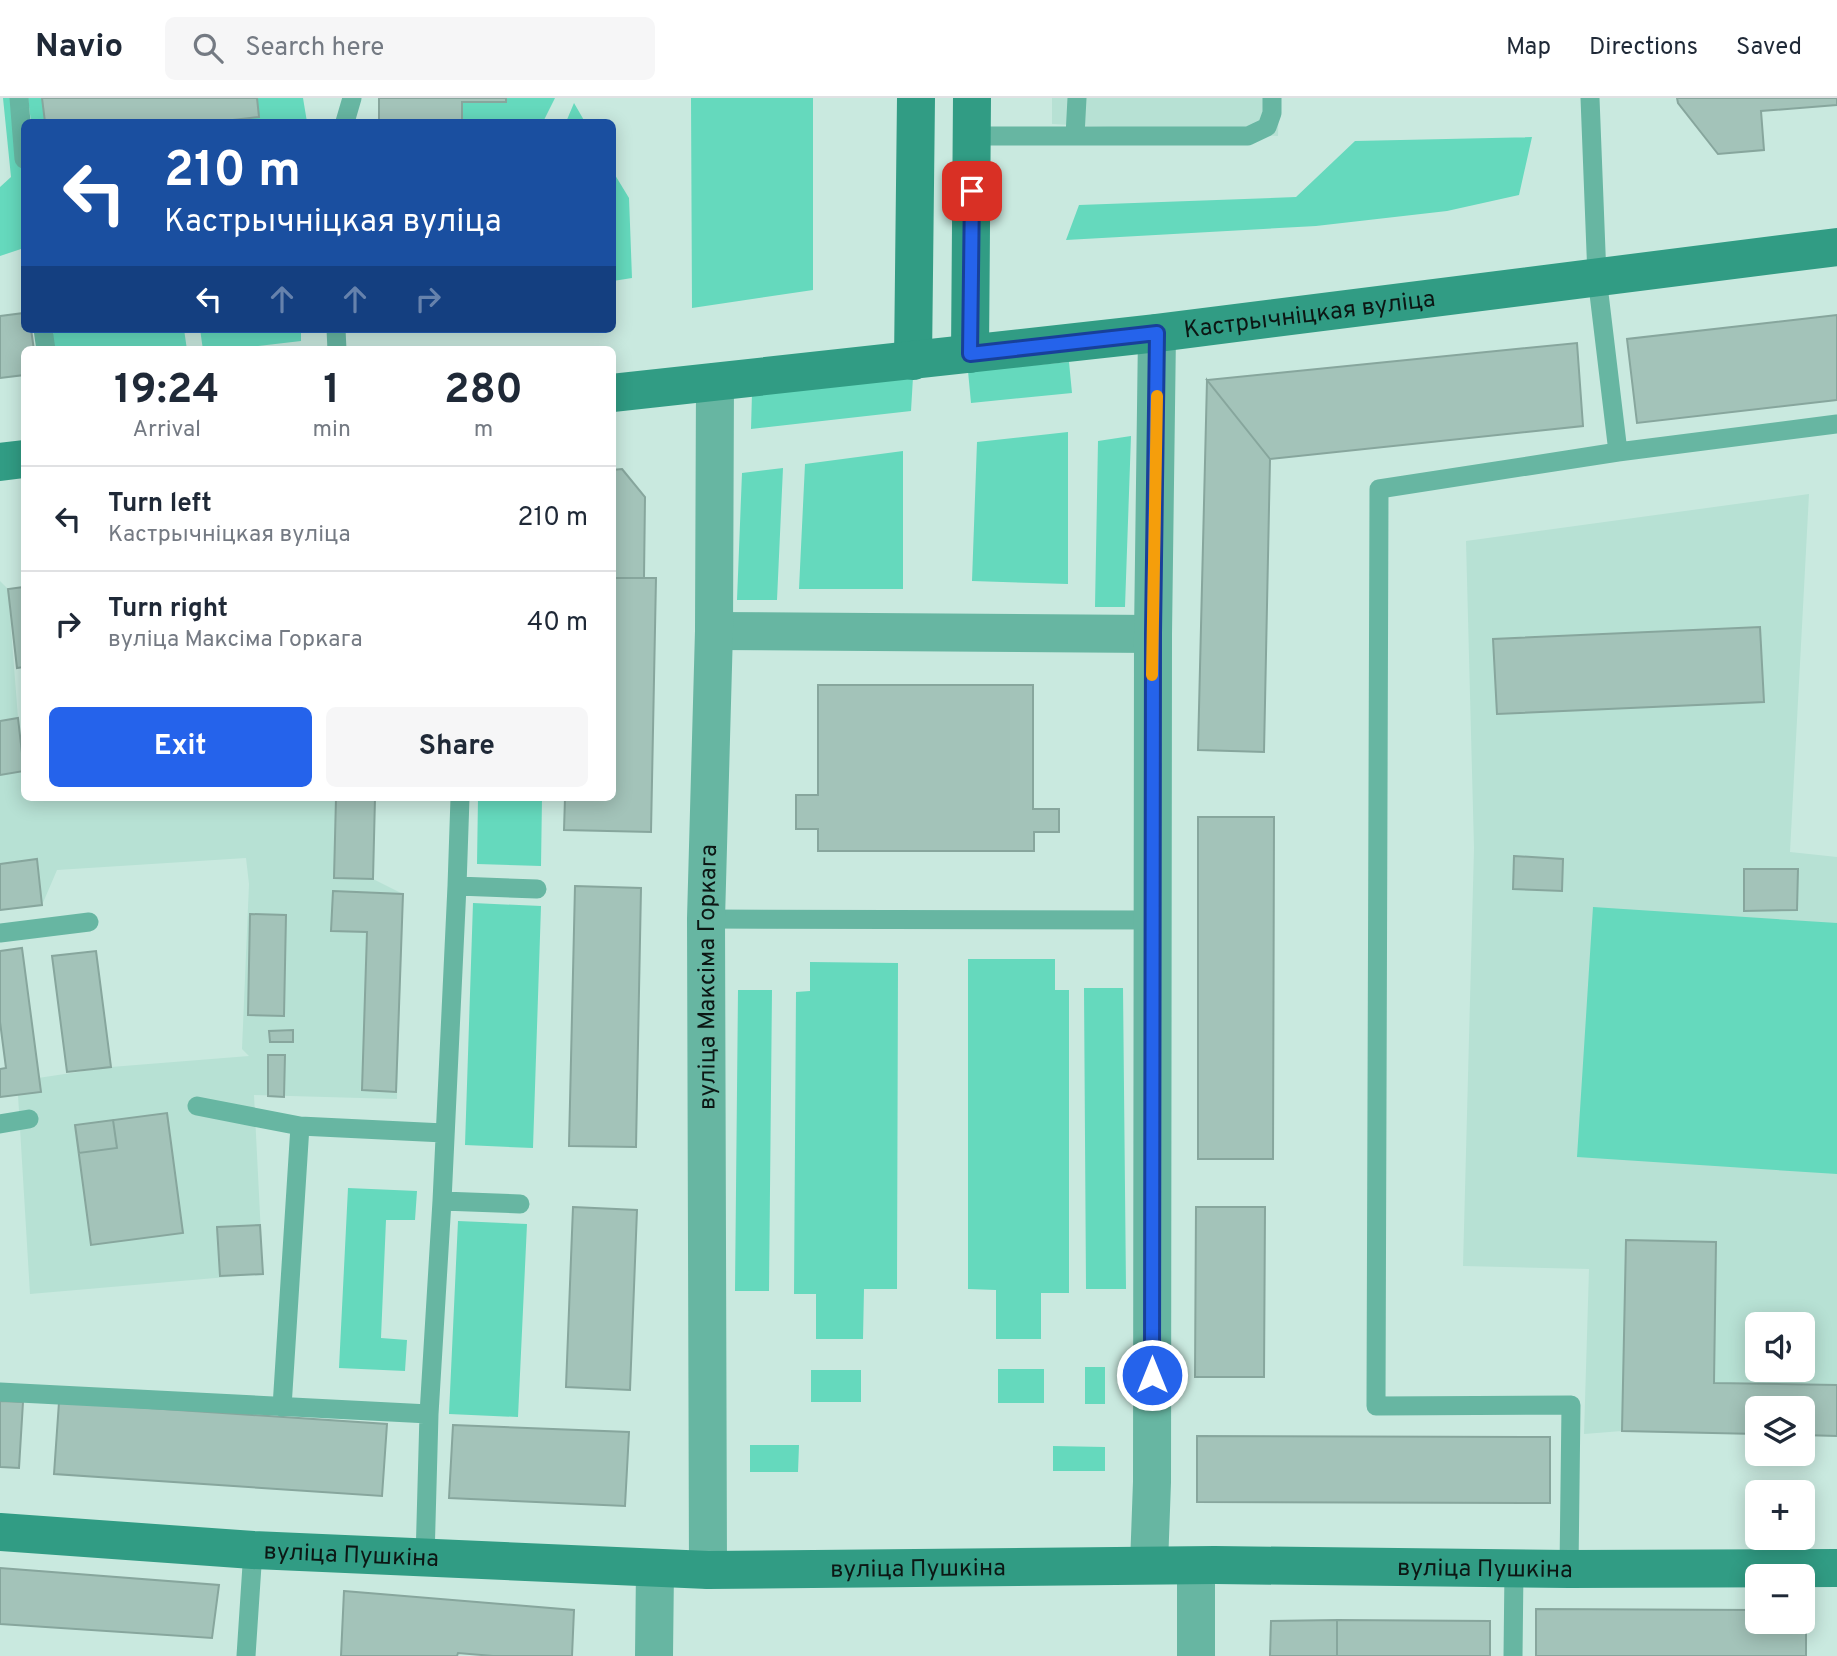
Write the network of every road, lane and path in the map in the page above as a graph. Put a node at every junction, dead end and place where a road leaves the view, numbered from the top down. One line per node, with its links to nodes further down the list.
1 (19, 98): 9 (lane)
2 (352, 98): 8 (lane)
3 (916, 98): 16 (main road)
4 (972, 98): 10 (main road)
5 (1077, 98): 11 (lane)
6 (1272, 98): 11 (lane)
7 (1590, 98): 13 (lane)
8 (346, 119)
9 (21, 122)
10 (972, 136): 11 (lane); 15 (main road)
11 (1075, 136)
12 (1837, 247): 13 (main road, Кастрычніцкая вуліца)
13 (1597, 277): 14 (main road, Кастрычніцкая вуліца); 20 (lane)
14 (1157, 333): 15 (main road, Кастрычніцкая вуліца); 24 (street)
15 (970, 354): 16 (main road, Кастрычніцкая вуліца)
16 (913, 360): 17 (main road, Кастрычніцкая вуліца)
17 (715, 382): 18 (main road, Кастрычніцкая вуліца); 23 (street, вуліца Максіма Горкага)
18 (616, 393)
19 (1837, 424): 20 (lane)
20 (1618, 452): 50 (lane)
21 (21, 459): 22 (main road)
22 (0, 462)
23 (714, 631): 24 (street); 28 (street, вуліца Максіма Горкага)
24 (1153, 634): 29 (street)
25 (460, 801): 26 (lane)
26 (457, 886): 27 (lane); 36 (lane)
27 (537, 889)
28 (706, 919): 29 (lane); 51 (street, вуліца Максіма Горкага)
29 (1152, 920): 45 (street)
30 (89, 922): 31 (lane)
31 (0, 933)
32 (197, 1106): 35 (lane)
33 (29, 1119): 34 (lane)
34 (0, 1124)
35 (300, 1126): 36 (lane); 40 (lane)
36 (444, 1133): 37 (lane)
37 (442, 1201): 38 (lane); 41 (lane)
38 (520, 1204)
39 (0, 1392): 40 (lane)
40 (282, 1407): 41 (lane)
41 (429, 1414): 44 (lane)
42 (0, 1532): 43 (main road, вуліца Пушкіна)
43 (253, 1550): 44 (main road, вуліца Пушкіна); 52 (lane)
44 (425, 1559): 48 (main road, вуліца Пушкіна)
45 (1149, 1565): 46 (main road, вуліца Пушкіна); 51 (main road, вуліца Пушкіна)
46 (1196, 1566): 49 (main road, вуліца Пушкіна); 54 (street)
47 (1837, 1568): 50 (main road, вуліца Пушкіна)
48 (655, 1569): 51 (main road, вуліца Пушкіна); 53 (street)
49 (1514, 1569): 50 (main road, вуліца Пушкіна); 55 (lane)
50 (1569, 1569)
51 (708, 1570)
52 (246, 1656)
53 (654, 1656)
54 (1196, 1656)
55 (1513, 1656)

